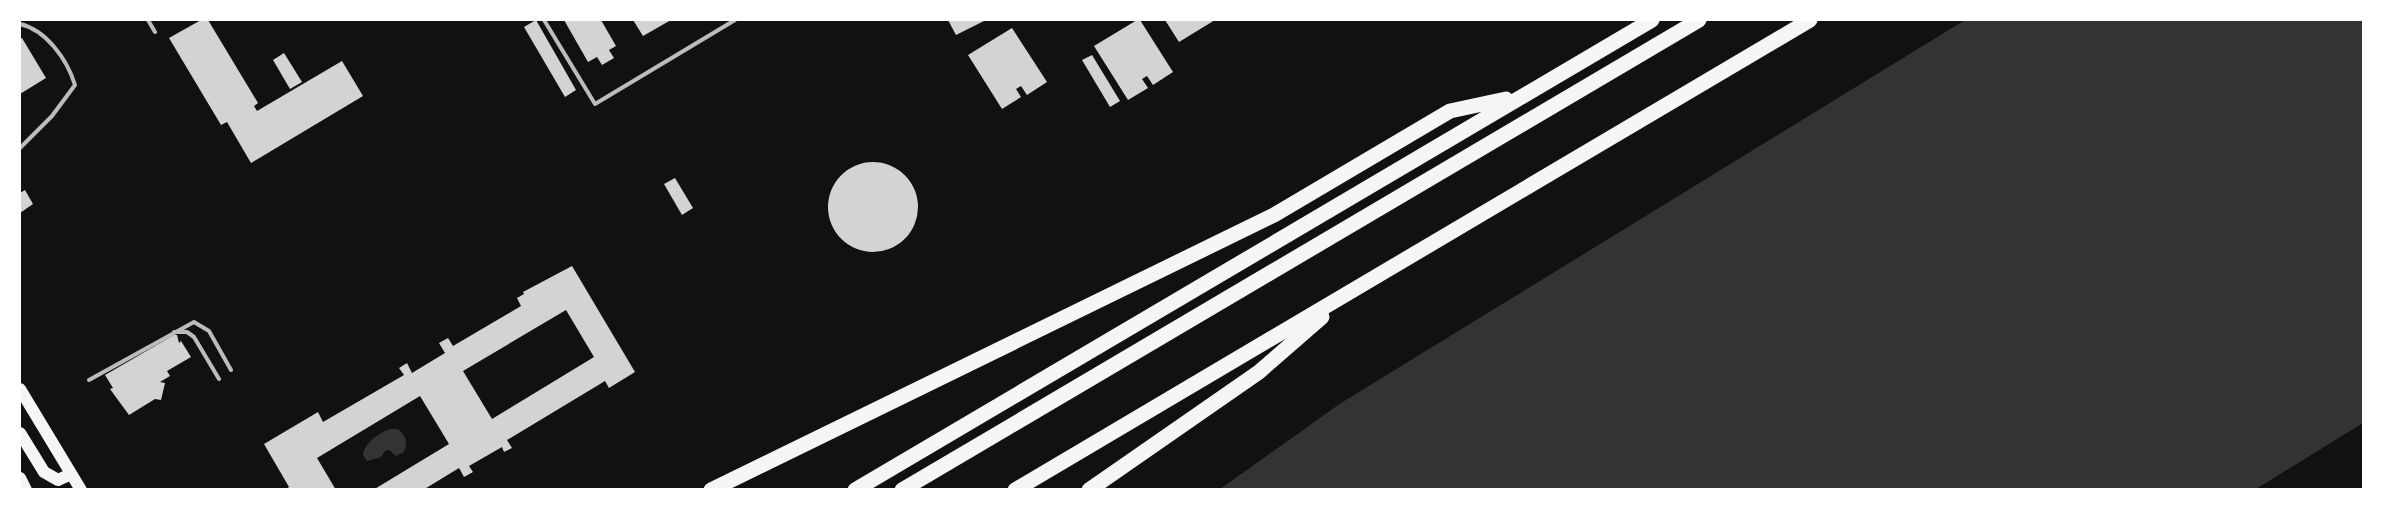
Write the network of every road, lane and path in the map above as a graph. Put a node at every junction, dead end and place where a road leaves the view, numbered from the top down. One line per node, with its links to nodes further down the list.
1 (148, 20): 8 (lane)
2 (544, 20): 3 (lane)
3 (735, 20)
4 (1652, 20): 9 (highway)
5 (1699, 20): 24 (highway)
6 (1810, 20): 11 (highway)
7 (20, 24): 10 (lane)
8 (155, 32)
9 (1520, 96): 22 (highway); 23 (highway)
10 (20, 148)
11 (1352, 291): 25 (highway); 26 (highway)
12 (172, 332): 13 (lane); 14 (lane); 15 (lane)
13 (231, 370)
14 (89, 380)
15 (219, 380)
16 (20, 388): 18 (main road)
17 (20, 433): 18 (main road)
18 (71, 474): 21 (main road)
19 (20, 478): 20 (main road)
20 (27, 489)
21 (81, 489)
22 (711, 489)
23 (855, 489)
24 (902, 489)
25 (1015, 489)
26 (1089, 489)

